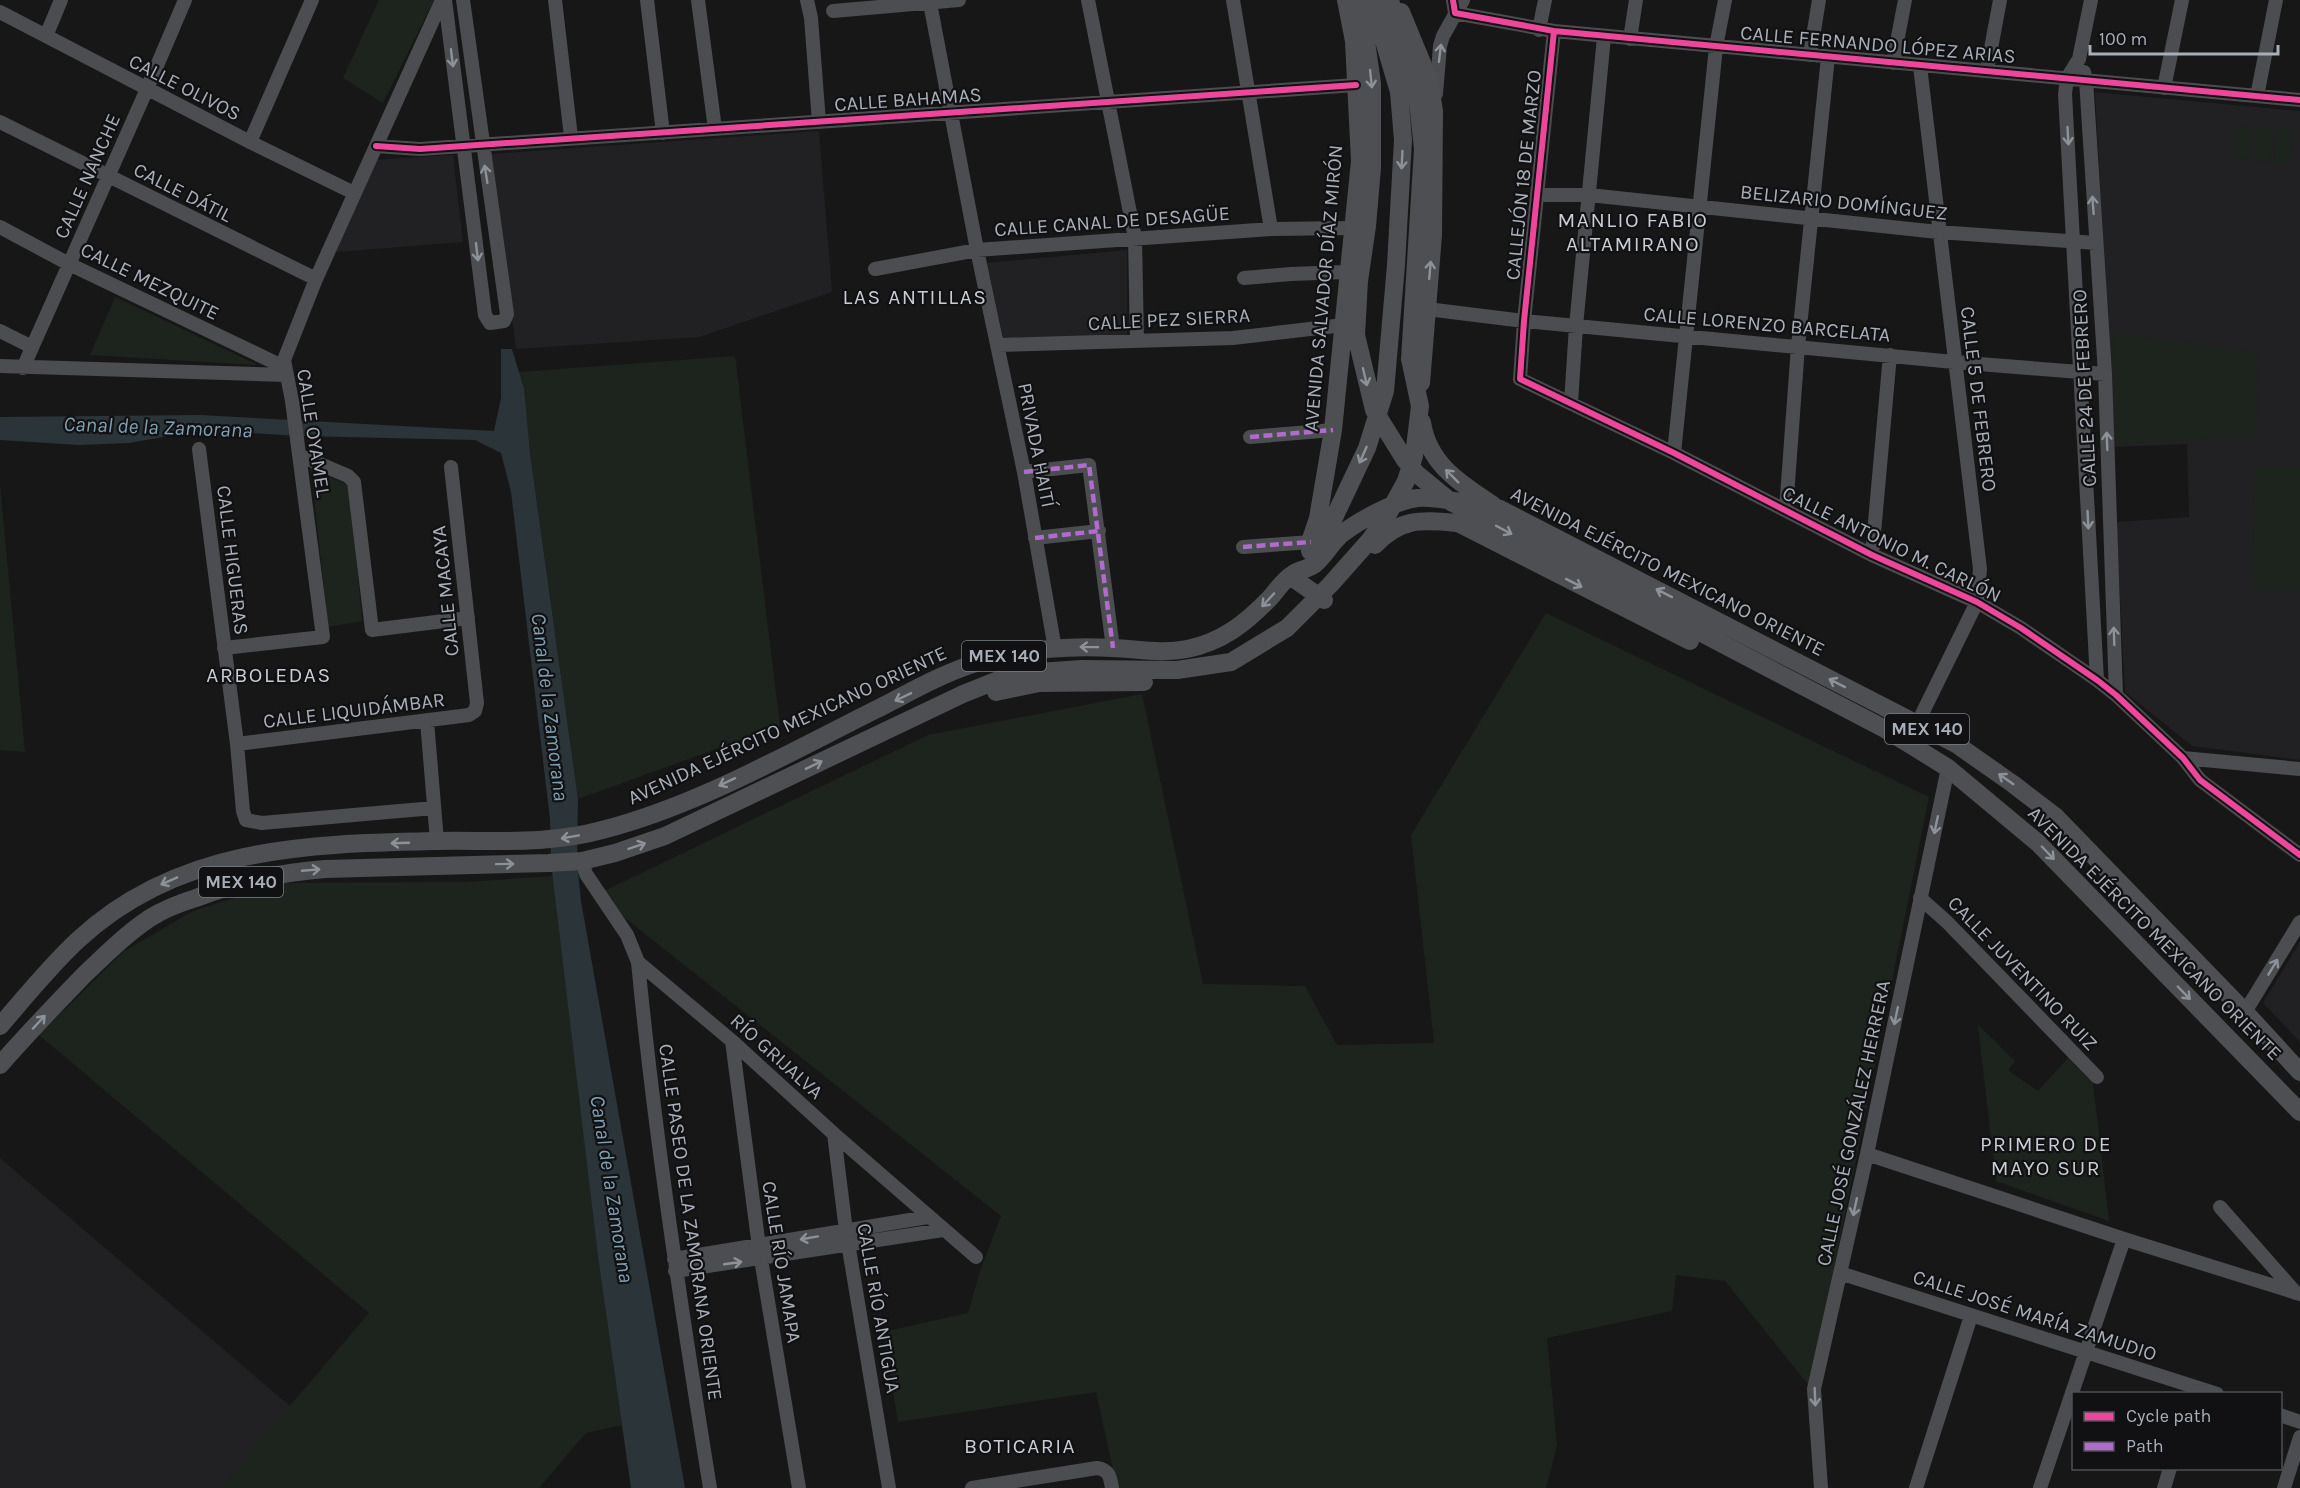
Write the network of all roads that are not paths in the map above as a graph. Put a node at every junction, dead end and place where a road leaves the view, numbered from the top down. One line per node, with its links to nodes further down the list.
1 (61, 0): 34 (street)
2 (185, 0): 48 (street, CALLE NANCHE)
3 (312, 0): 60 (street)
4 (444, 0): 62 (street, one-way to 62); 63 (street, CALLE OYAMEL)
5 (462, 0): 61 (street)
6 (555, 0): 59 (street)
7 (647, 0): 58 (street)
8 (698, 0): 57 (street)
9 (807, 0): 55 (street)
10 (959, 0): 28 (street)
11 (1088, 0): 52 (street)
12 (1233, 0): 49 (street)
13 (1346, 0): 46 (main road, AVENIDA SALVADOR DÍAZ MIRÓN)
14 (1360, 0): 120 (main road, AVENIDA SALVADOR DÍAZ MIRÓN, one-way to 120)
15 (1372, 0): 94 (main road, one-way to 94)
16 (1390, 0): 104 (main road)
17 (1395, 0): 53 (main road)
18 (1463, 0): 29 (street)
19 (1545, 0): 32 (street)
20 (1636, 0): 36 (street)
21 (1725, 0): 37 (street)
22 (1819, 0): 38 (street)
23 (1905, 0): 41 (street)
24 (2000, 0): 43 (street)
25 (2091, 0): 40 (street)
26 (2182, 0): 47 (street)
27 (2276, 0): 50 (street)
28 (930, 3): 30 (street); 54 (street, PRIVADA HAITÍ)
29 (1454, 6): 32 (street, CALLE FERNANDO LÓPEZ ARIAS); 53 (street, one-way to 29)
30 (832, 11)
31 (0, 12): 34 (street, CALLE OLIVOS)
32 (1539, 30): 33 (street, CALLE FERNANDO LÓPEZ ARIAS)
33 (1554, 32): 35 (street, CALLE FERNANDO LÓPEZ ARIAS); 66 (street, CALLEJÓN 18 DE MARZO)
34 (46, 36): 48 (street, CALLE OLIVOS)
35 (1604, 37): 36 (street, CALLE FERNANDO LÓPEZ ARIAS); 67 (street)
36 (1630, 39): 37 (street, CALLE FERNANDO LÓPEZ ARIAS)
37 (1716, 47): 38 (street, CALLE FERNANDO LÓPEZ ARIAS); 68 (street)
38 (1810, 55): 39 (street, CALLE FERNANDO LÓPEZ ARIAS)
39 (1828, 57): 41 (street, CALLE FERNANDO LÓPEZ ARIAS); 69 (street)
40 (2079, 59): 44 (street); 45 (street, CALLE 24 DE FEBRERO)
41 (1893, 63): 42 (street, CALLE FERNANDO LÓPEZ ARIAS)
42 (1920, 66): 43 (street, CALLE FERNANDO LÓPEZ ARIAS); 73 (street, CALLE 5 DE FEBRERO)
43 (1987, 70): 44 (street, CALLE FERNANDO LÓPEZ ARIAS)
44 (2067, 78): 45 (street, CALLE FERNANDO LÓPEZ ARIAS); 75 (street, CALLE 24 DE FEBRERO, one-way to 75)
45 (2086, 80): 47 (street, CALLE FERNANDO LÓPEZ ARIAS); 76 (street, CALLE 24 DE FEBRERO, one-way to 45)
46 (1356, 85): 49 (street, CALLE BAHAMAS); 71 (main road, AVENIDA SALVADOR DÍAZ MIRÓN)
47 (2164, 88): 50 (street, CALLE FERNANDO LÓPEZ ARIAS)
48 (147, 89): 60 (street, CALLE OLIVOS); 64 (street, CALLE NANCHE)
49 (1249, 93): 52 (street, CALLE BAHAMAS); 72 (street)
50 (2257, 96): 51 (street, CALLE FERNANDO LÓPEZ ARIAS)
51 (2300, 100)
52 (1108, 102): 54 (street, CALLE BAHAMAS); 74 (street)
53 (1434, 111): 83 (main road, one-way to 53)
54 (951, 112): 55 (street, CALLE BAHAMAS); 77 (street, PRIVADA HAITÍ)
55 (827, 121): 57 (street, CALLE BAHAMAS)
56 (0, 122): 64 (street, CALLE DÁTIL)
57 (715, 129): 58 (street, CALLE BAHAMAS)
58 (663, 132): 59 (street, CALLE BAHAMAS)
59 (571, 137): 61 (street, CALLE BAHAMAS)
60 (250, 142): 65 (street, CALLE OLIVOS)
61 (481, 144): 62 (street, CALLE BAHAMAS); 62 (street, one-way to 61)
62 (463, 145): 63 (street)
63 (376, 146): 65 (street, CALLE OYAMEL)
64 (108, 177): 78 (street, CALLE NANCHE); 81 (street, CALLE DÁTIL)
65 (354, 193): 81 (street, CALLE OYAMEL)
66 (1537, 195): 67 (street, BELIZARIO DOMÍNGUEZ); 84 (street, CALLEJÓN 18 DE MARZO)
67 (1589, 195): 68 (street, BELIZARIO DOMÍNGUEZ); 86 (street)
68 (1699, 208): 69 (street, BELIZARIO DOMÍNGUEZ); 88 (street)
69 (1810, 218): 73 (street, BELIZARIO DOMÍNGUEZ); 92 (street)
70 (0, 227): 78 (street, CALLE MEZQUITE)
71 (1352, 228): 72 (street, CALLE CANAL DE DESAGÜE); 80 (main road, AVENIDA SALVADOR DÍAZ MIRÓN)
72 (1271, 229): 74 (street, CALLE CANAL DE DESAGÜE)
73 (1938, 232): 75 (street, BELIZARIO DOMÍNGUEZ); 96 (street, CALLE 5 DE FEBRERO)
74 (1135, 238): 77 (street, CALLE CANAL DE DESAGÜE); 89 (street)
75 (2073, 243): 76 (street, BELIZARIO DOMÍNGUEZ); 100 (street, CALLE 24 DE FEBRERO)
76 (2096, 243): 101 (street, CALLE 24 DE FEBRERO)
77 (977, 250): 79 (street, CALLE CANAL DE DESAGÜE); 90 (street, PRIVADA HAITÍ)
78 (69, 264): 93 (street, CALLE NANCHE); 99 (street, CALLE MEZQUITE)
79 (875, 269)
80 (1347, 272): 82 (street); 85 (main road, AVENIDA SALVADOR DÍAZ MIRÓN)
81 (316, 279): 99 (street, CALLE OYAMEL)
82 (1244, 279)
83 (1427, 309): 84 (street, CALLE LORENZO BARCELATA); 104 (main road)
84 (1524, 321): 86 (street, CALLE LORENZO BARCELATA); 102 (street, CALLEJÓN 18 DE MARZO)
85 (1344, 325): 89 (street, CALLE PEZ SIERRA); 91 (main road, AVENIDA SALVADOR DÍAZ MIRÓN)
86 (1576, 326): 88 (street, CALLE LORENZO BARCELATA); 103 (street)
87 (0, 331): 93 (street)
88 (1686, 335): 92 (street, CALLE LORENZO BARCELATA); 108 (street)
89 (1137, 341): 90 (street, CALLE PEZ SIERRA)
90 (997, 345): 111 (street, PRIVADA HAITÍ)
91 (1342, 346): 94 (main road); 105 (main road, AVENIDA SALVADOR DÍAZ MIRÓN)
92 (1798, 346): 95 (street, CALLE LORENZO BARCELATA); 113 (street)
93 (32, 347): 98 (street, CALLE NANCHE)
94 (1389, 350): 119 (main road, one-way to 119)
95 (1890, 355): 96 (street, CALLE LORENZO BARCELATA); 118 (street)
96 (1954, 362): 100 (street, CALLE LORENZO BARCELATA); 122 (street, CALLE 5 DE FEBRERO)
97 (0, 366): 98 (street)
98 (23, 368): 99 (street)
99 (285, 371): 109 (street, CALLE OYAMEL)
100 (2080, 373): 101 (street, CALLE LORENZO BARCELATA); 127 (street, CALLE 24 DE FEBRERO, one-way to 127)
101 (2104, 374): 128 (street, CALLE 24 DE FEBRERO, one-way to 101)
102 (1520, 379): 103 (street, CALLE ANTONIO M. CARLÓN)
103 (1571, 403): 108 (street, CALLE ANTONIO M. CARLÓN)
104 (1420, 406): 112 (main road, one-way to 104); 130 (main road, MEX 140)
105 (1333, 430): 106 (street); 116 (main road, AVENIDA SALVADOR DÍAZ MIRÓN)
106 (1250, 437)
107 (199, 449): 124 (street, CALLE HIGUERAS)
108 (1674, 453): 113 (street, CALLE ANTONIO M. CARLÓN)
109 (299, 455): 123 (street); 124 (street, CALLE OYAMEL)
110 (451, 467): 123 (street, CALLE MACAYA)
111 (1024, 472): 114 (street); 115 (street, PRIVADA HAITÍ)
112 (1500, 509): 119 (main road, AVENIDA EJÉRCITO MEXICANO ORIENTE / MEX 140); 132 (main road, AVENIDA EJÉRCITO MEXICANO ORIENTE / MEX 140, one-way to 112)
113 (1786, 510): 118 (street, CALLE ANTONIO M. CARLÓN)
114 (1099, 531): 115 (street); 125 (street)
115 (1035, 538): 126 (street, PRIVADA HAITÍ)
116 (1311, 542): 117 (street); 119 (main road, AVENIDA SALVADOR DÍAZ MIRÓN)
117 (1243, 547)
118 (1872, 555): 122 (street, CALLE ANTONIO M. CARLÓN)
119 (1291, 575): 121 (main road); 125 (main road, AVENIDA EJÉRCITO MEXICANO ORIENTE / MEX 140, one-way to 125)
120 (1605, 583): 133 (main road, AVENIDA EJÉRCITO MEXICANO ORIENTE / MEX 140)
121 (1324, 600): 130 (main road, MEX 140); 133 (main road, AVENIDA EJÉRCITO MEXICANO ORIENTE / MEX 140, one-way to 133)
122 (1977, 602): 127 (street, CALLE ANTONIO M. CARLÓN); 132 (street, CALLE 5 DE FEBRERO)
123 (468, 618): 129 (street, CALLE MACAYA)
124 (224, 648): 134 (street, CALLE HIGUERAS)
125 (1113, 648): 126 (main road, AVENIDA EJÉRCITO MEXICANO ORIENTE / MEX 140, one-way to 126)
126 (1055, 649): 139 (main road, AVENIDA EJÉRCITO MEXICANO ORIENTE / MEX 140, one-way to 139)
127 (2097, 680): 128 (street, CALLE ANTONIO M. CARLÓN)
128 (2116, 695): 135 (street, CALLE ANTONIO M. CARLÓN)
129 (475, 711): 131 (street, CALLE LIQUIDÁMBAR)
130 (908, 720): 141 (main road, MEX 140, one-way to 130)
131 (427, 721): 134 (street, CALLE LIQUIDÁMBAR); 138 (street)
132 (1917, 724): 145 (main road, AVENIDA EJÉRCITO MEXICANO ORIENTE / MEX 140, one-way to 132)
133 (1885, 729): 136 (main road, AVENIDA EJÉRCITO MEXICANO ORIENTE / MEX 140)
134 (237, 744): 138 (street, CALLE HIGUERAS)
135 (2183, 758): 137 (street); 140 (street, CALLE ANTONIO M. CARLÓN)
136 (1948, 768): 142 (street, CALLE JOSÉ GONZÁLEZ HERRERA, one-way to 142); 151 (main road, AVENIDA EJÉRCITO MEXICANO ORIENTE / MEX 140, one-way to 151)
137 (2300, 769)
138 (434, 808): 139 (street)
139 (437, 841): 146 (main road, MEX 140, one-way to 146)
140 (2300, 855)
141 (581, 861): 144 (street, RÍO GRIJALVA); 148 (main road, MEX 140, one-way to 141)
142 (1920, 898): 150 (street, CALLE JUVENTINO RUIZ); 153 (street, CALLE JOSÉ GONZÁLEZ HERRERA, one-way to 153)
143 (2300, 922): 145 (street, one-way to 143)
144 (638, 962): 147 (street, RÍO GRIJALVA); 162 (street, CALLE PASEO DE LA ZAMORANA ORIENTE)
145 (2245, 1012): 149 (main road, AVENIDA EJÉRCITO MEXICANO ORIENTE / MEX 140)
146 (0, 1026)
147 (732, 1041): 152 (street, RÍO GRIJALVA); 160 (street, CALLE RÍO JAMAPA)
148 (0, 1065)
149 (2300, 1072)
150 (2097, 1077)
151 (2300, 1112)
152 (834, 1134): 155 (street, RÍO GRIJALVA); 157 (street, CALLE RÍO ANTIGUA)
153 (1867, 1154): 158 (street); 163 (street, CALLE JOSÉ GONZÁLEZ HERRERA, one-way to 163)
154 (2220, 1207): 164 (street)
155 (928, 1217): 156 (street, RÍO GRIJALVA); 157 (street)
156 (943, 1230): 159 (street); 161 (street, RÍO GRIJALVA)
157 (846, 1231): 159 (street, CALLE RÍO ANTIGUA); 160 (street, one-way to 160)
158 (2124, 1239): 164 (street); 166 (street)
159 (848, 1245): 160 (street); 176 (street, CALLE RÍO ANTIGUA)
160 (760, 1253): 162 (street); 175 (street, CALLE RÍO JAMAPA)
161 (976, 1257)
162 (675, 1265): 174 (street, CALLE PASEO DE LA ZAMORANA ORIENTE)
163 (1840, 1273): 165 (street, CALLE JOSÉ MARÍA ZAMUDIO); 179 (street, CALLE JOSÉ GONZÁLEZ HERRERA, one-way to 179)
164 (2298, 1293)
165 (1971, 1317): 166 (street, CALLE JOSÉ MARÍA ZAMUDIO); 180 (street)
166 (2086, 1353): 167 (street, CALLE JOSÉ MARÍA ZAMUDIO); 168 (street)
167 (2196, 1390)
168 (2073, 1392)
169 (2072, 1394): 181 (street)
170 (2282, 1416): 171 (street)
171 (2300, 1422)
172 (2300, 1437): 183 (street)
173 (2169, 1470): 182 (street)
174 (710, 1488)
175 (799, 1488)
176 (889, 1488)
177 (972, 1488): 178 (street)
178 (1112, 1488)
179 (1821, 1488)
180 (1916, 1488)
181 (2040, 1488)
182 (2164, 1488)
183 (2284, 1488)

